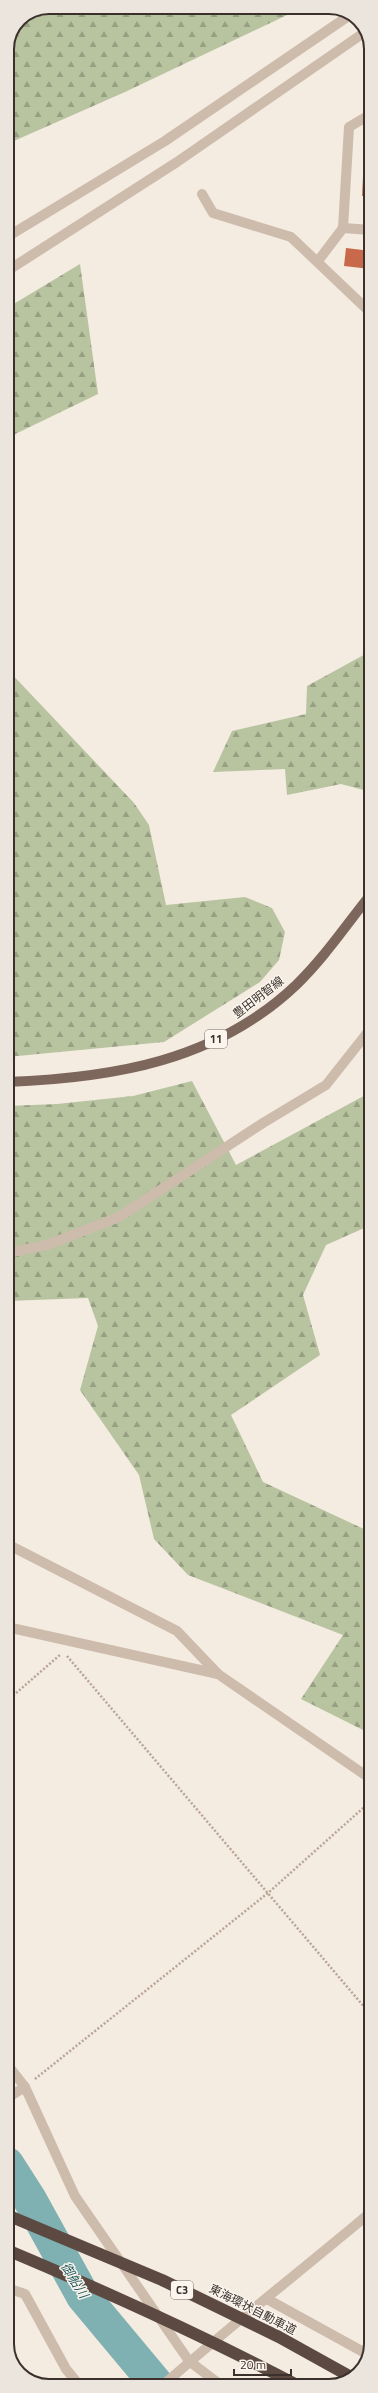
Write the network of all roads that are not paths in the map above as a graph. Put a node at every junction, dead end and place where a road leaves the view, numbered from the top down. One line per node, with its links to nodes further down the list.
1 (345, 18): 7 (street)
2 (361, 35): 9 (street)
3 (364, 118): 5 (street)
4 (202, 194): 8 (street)
5 (343, 228): 6 (street); 8 (street)
6 (364, 230)
7 (14, 233)
8 (318, 261): 10 (street)
9 (14, 267)
10 (364, 306)
11 (364, 903): 13 (main road, 豊田明智線 / 11)
12 (364, 1037): 14 (street)
13 (14, 1082)
14 (14, 1252)
15 (14, 1548): 17 (street)
16 (14, 1629): 17 (street)
17 (218, 1674): 18 (street)
18 (364, 1774)
19 (14, 2073): 20 (street)
20 (25, 2087): 21 (street); 28 (street)
21 (14, 2094)
22 (14, 2218): 29 (highway, 東海環状自動車道 / C3, bridge)
23 (364, 2218): 26 (street)
24 (14, 2253): 33 (highway, bridge)
25 (14, 2290): 30 (street)
26 (267, 2299): 27 (street); 28 (street)
27 (363, 2352)
28 (186, 2365): 31 (street); 32 (street)
29 (346, 2374)
30 (74, 2379)
31 (170, 2379)
32 (210, 2379)
33 (286, 2379)

